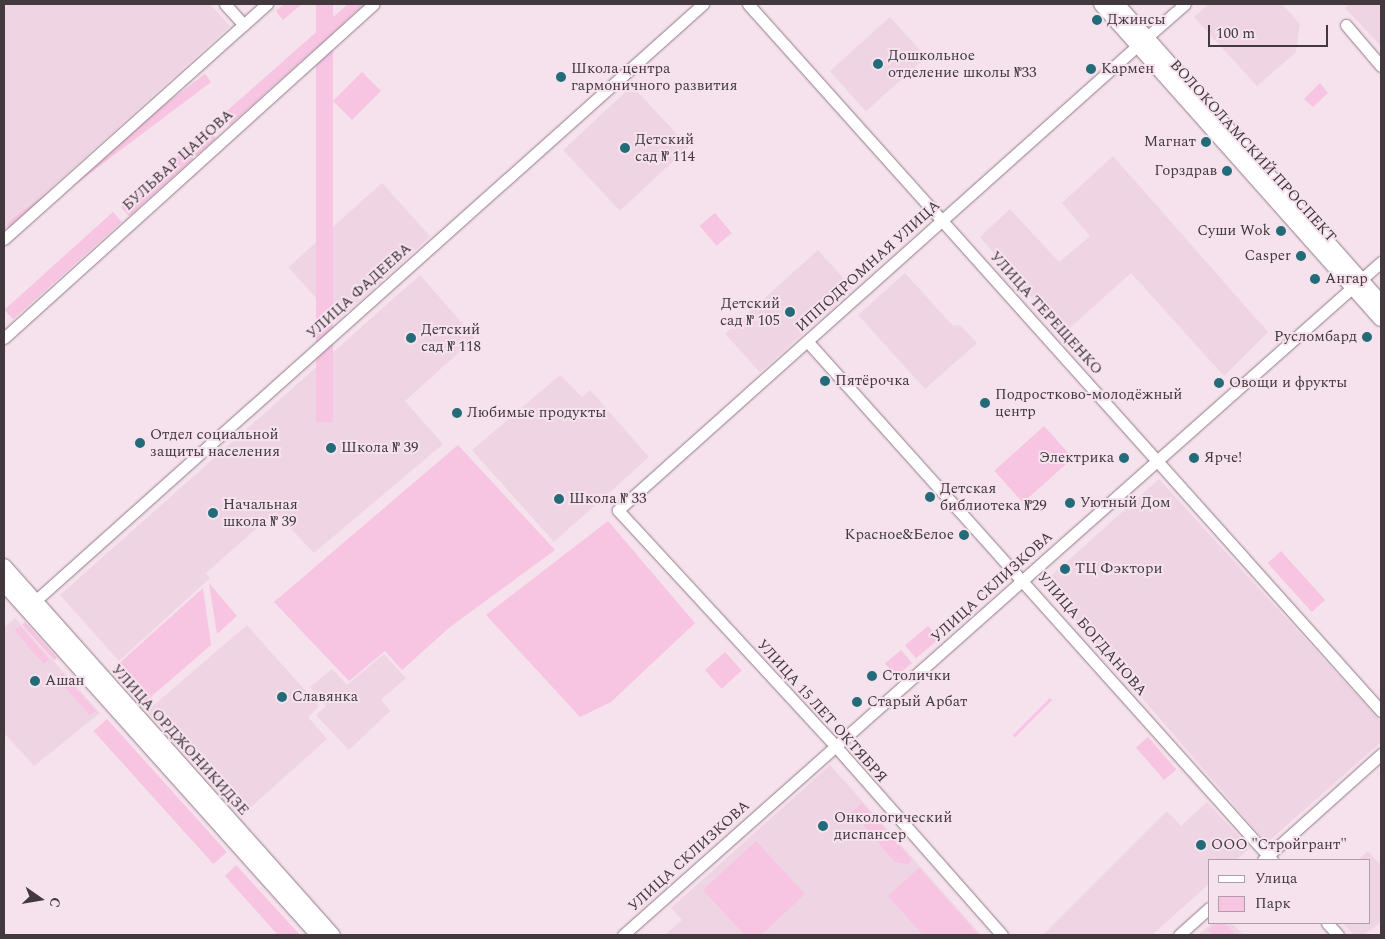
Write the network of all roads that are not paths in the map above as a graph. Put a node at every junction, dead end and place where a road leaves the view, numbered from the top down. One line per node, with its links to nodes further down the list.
1 (225, 4): 9 (street)
2 (268, 4): 9 (street)
3 (372, 4): 19 (street, БУЛЬВАР ЦАНОВА)
4 (703, 4): 26 (street, УЛИЦА ФАДЕЕВА)
5 (748, 4): 13 (street, УЛИЦА ТЕРЕЩЕНКО)
6 (1101, 4): 11 (main road, ВОЛОКОЛАМСКИЙ ПРОСПЕКТ)
7 (1118, 4): 11 (main road, ВОЛОКОЛАМСКИЙ ПРОСПЕКТ)
8 (1185, 4): 11 (street, ИППОДРОМНАЯ УЛИЦА)
9 (244, 24): 14 (street)
10 (1346, 25): 12 (street)
11 (1143, 41): 13 (street, ИППОДРОМНАЯ УЛИЦА); 16 (main road, ВОЛОКОЛАМСКИЙ ПРОСПЕКТ)
12 (1381, 66)
13 (943, 220): 20 (street, ИППОДРОМНАЯ УЛИЦА); 21 (street, УЛИЦА ТЕРЕЩЕНКО)
14 (4, 239)
15 (1381, 262): 16 (street, УЛИЦА СКЛИЗКОВА)
16 (1357, 283): 17 (main road, ВОЛОКОЛАМСКИЙ ПРОСПЕКТ); 18 (main road, ВОЛОКОЛАМСКИЙ ПРОСПЕКТ); 21 (street, УЛИЦА СКЛИЗКОВА)
17 (1381, 302)
18 (1381, 319)
19 (4, 338)
20 (807, 341): 22 (street, ИППОДРОМНАЯ УЛИЦА); 24 (street, УЛИЦА БОГДАНОВА)
21 (1158, 460): 24 (street, УЛИЦА СКЛИЗКОВА); 27 (street, УЛИЦА ТЕРЕЩЕНКО)
22 (618, 510): 30 (street, УЛИЦА 15 ЛЕТ ОКТЯБРЯ)
23 (4, 566): 26 (main road, УЛИЦА ОРДЖОНИКИДЗЕ)
24 (1023, 580): 30 (street, УЛИЦА СКЛИЗКОВА); 32 (street, УЛИЦА БОГДАНОВА)
25 (4, 584): 28 (main road, УЛИЦА ОРДЖОНИКИДЗЕ)
26 (35, 601): 29 (main road, УЛИЦА ОРДЖОНИКИДЗЕ)
27 (1381, 711)
28 (120, 714): 29 (main road); 35 (main road, УЛИЦА ОРДЖОНИКИДЗЕ)
29 (137, 716): 36 (main road, УЛИЦА ОРДЖОНИКИДЗЕ)
30 (835, 746): 37 (street, УЛИЦА СКЛИЗКОВА); 38 (street, УЛИЦА 15 ЛЕТ ОКТЯБРЯ)
31 (1381, 754): 32 (street)
32 (1267, 859)
33 (1208, 909): 39 (street)
34 (1328, 924): 40 (street)
35 (318, 935)
36 (333, 935)
37 (623, 935)
38 (1002, 935)
39 (1179, 935)
40 (1338, 935)

